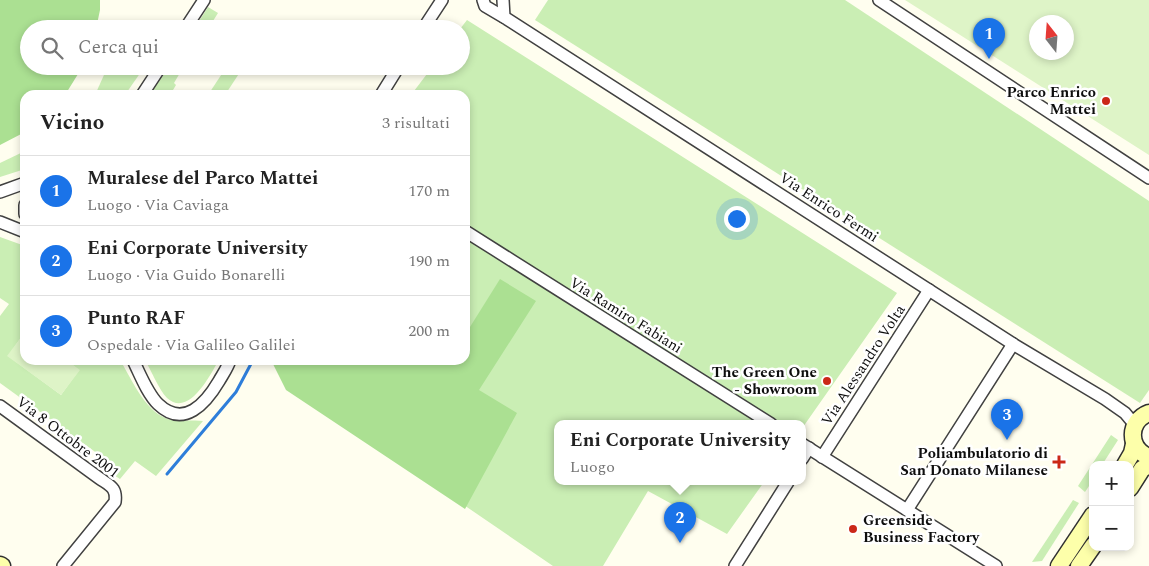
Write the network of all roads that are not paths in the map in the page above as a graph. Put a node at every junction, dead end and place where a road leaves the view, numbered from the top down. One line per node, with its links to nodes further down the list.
1 (204, 0): 7 (street)
2 (442, 0): 8 (street)
3 (483, 0): 6 (street, Via Enrico Fermi)
4 (503, 0): 6 (street)
5 (879, 0): 13 (street)
6 (504, 17): 19 (street, Via Enrico Fermi)
7 (191, 20)
8 (429, 20)
9 (155, 75): 11 (street)
10 (393, 75): 12 (street)
11 (145, 90)
12 (383, 90)
13 (1149, 178)
14 (20, 185): 15 (street)
15 (0, 192)
16 (0, 222): 17 (street)
17 (20, 230)
18 (470, 234): 25 (street, Via Ramiro Fabiani)
19 (929, 290): 20 (street, Via Enrico Fermi); 29 (street, Via Alessandro Volta)
20 (1013, 344): 26 (street, Via Enrico Fermi); 35 (street)
21 (136, 365): 22 (street)
22 (227, 365)
23 (0, 406): 38 (street, Via 8 Ottobre 2001)
24 (1149, 413): 26 (street)
25 (765, 420)
26 (1134, 425): 27 (street)
27 (1134, 444): 30 (street); 31 (street)
28 (806, 446): 29 (street)
29 (822, 457): 35 (street)
30 (1149, 457)
31 (1127, 461)
32 (1149, 465): 33 (street)
33 (1134, 482)
34 (786, 485): 39 (street)
35 (907, 510): 40 (street)
36 (1089, 522): 41 (street)
37 (1090, 551): 42 (street)
38 (63, 566)
39 (735, 566)
40 (996, 566)
41 (1060, 566)
42 (1079, 566)

